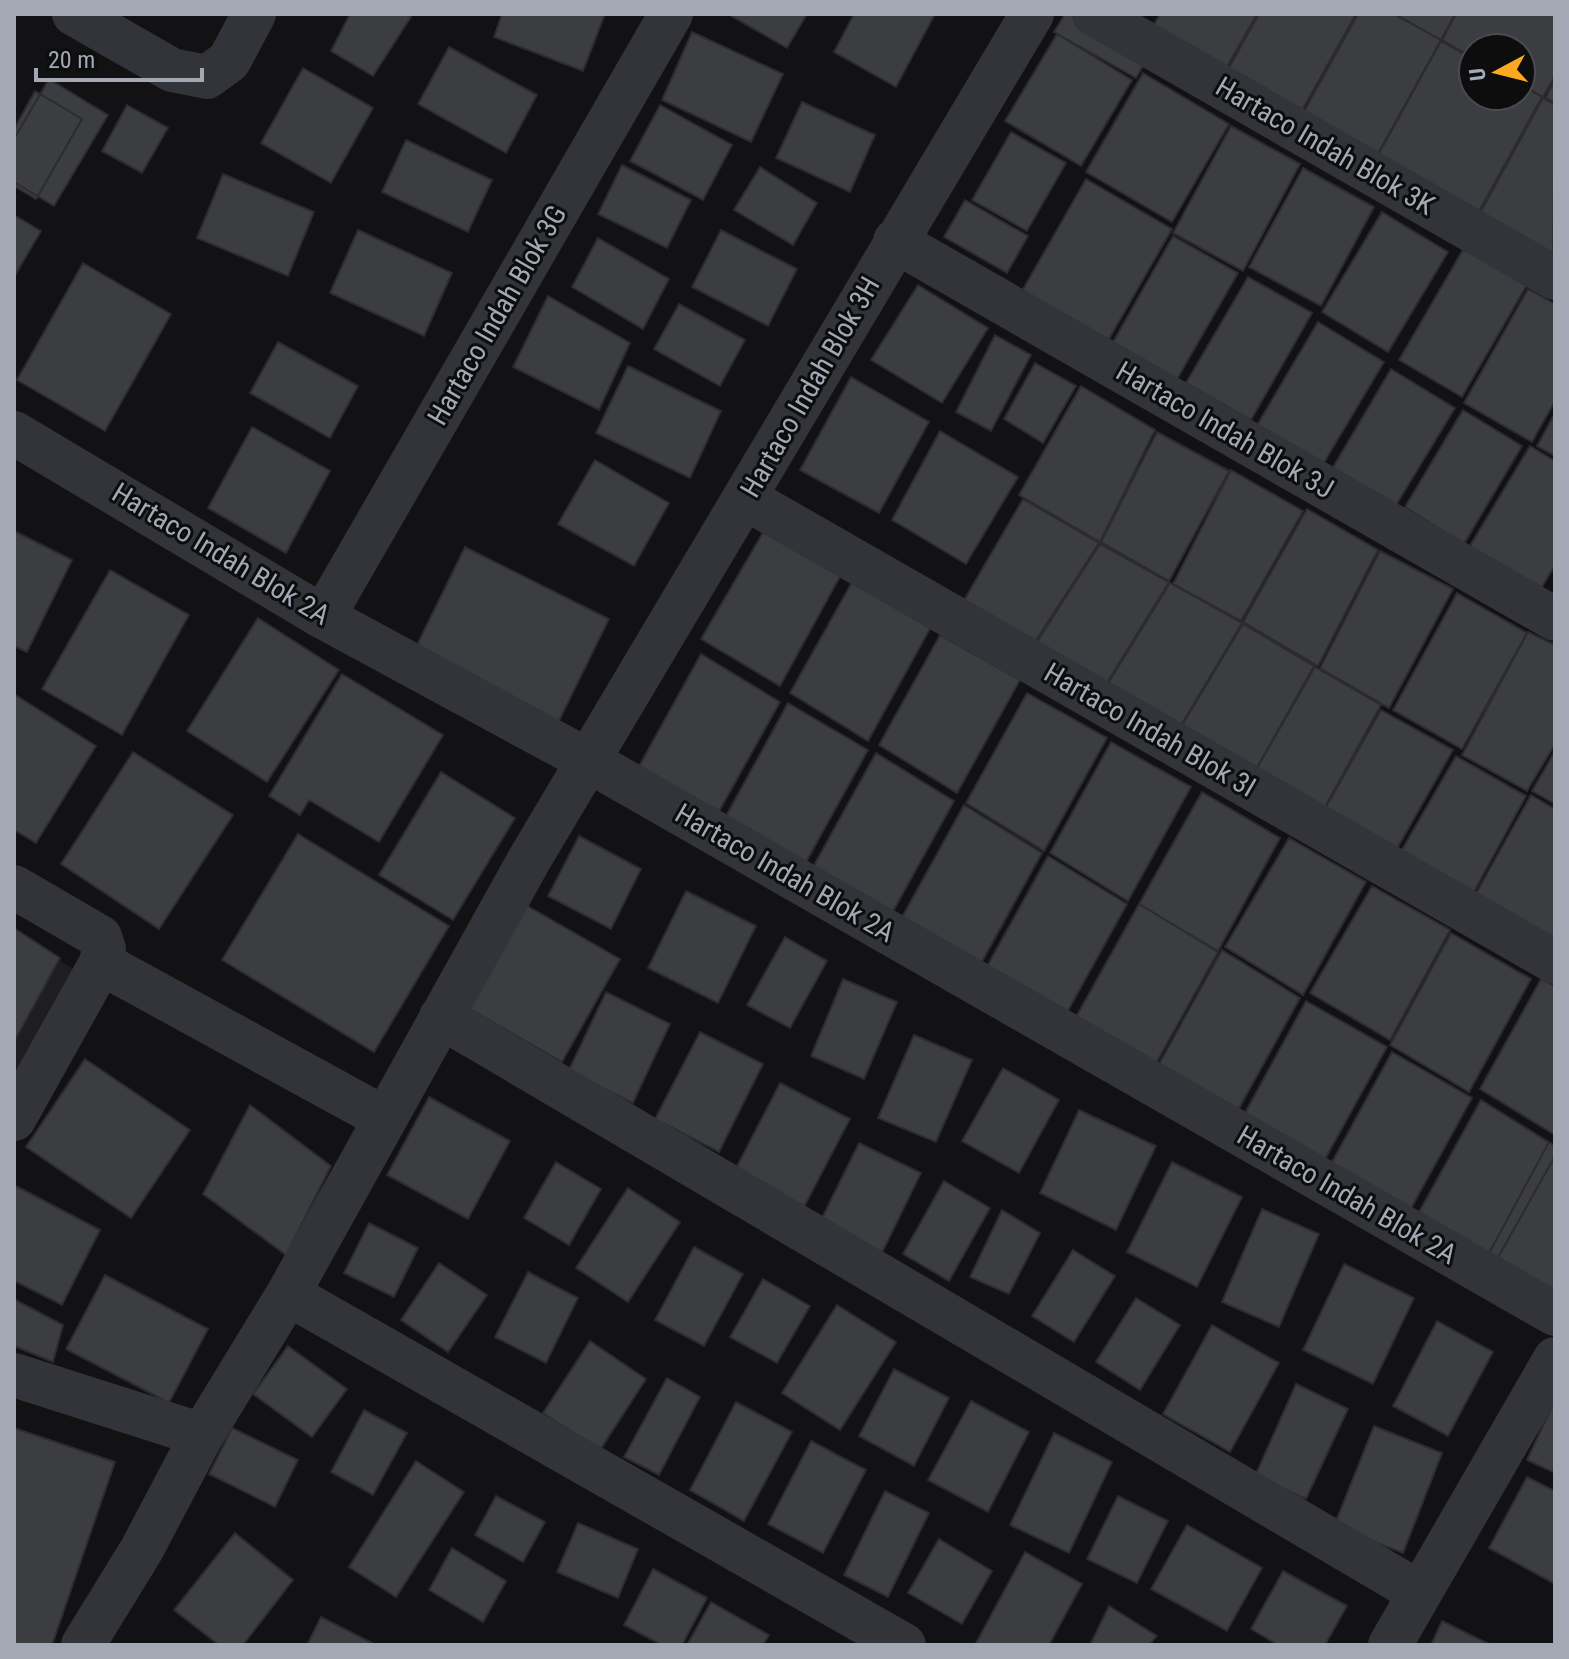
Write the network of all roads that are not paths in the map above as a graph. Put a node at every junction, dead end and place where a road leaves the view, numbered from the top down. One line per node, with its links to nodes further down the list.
1 (74, 14): 2 (street)
2 (254, 14)
3 (671, 14): 10 (street, Hartaco Indah Blok 3G)
4 (1032, 14): 6 (street, Hartaco Indah Blok 3H)
5 (1094, 14): 7 (street, Hartaco Indah Blok 3K)
6 (895, 241): 9 (street, Hartaco Indah Blok 3H); 11 (street, Hartaco Indah Blok 3J)
7 (1555, 278)
8 (14, 433): 10 (street, Hartaco Indah Blok 2A)
9 (745, 498): 12 (street, Hartaco Indah Blok 3H); 14 (street, Hartaco Indah Blok 3I)
10 (323, 617): 12 (street, Hartaco Indah Blok 2A)
11 (1555, 619)
12 (589, 761): 16 (street, Hartaco Indah Blok 3H); 20 (street, Hartaco Indah Blok 2A)
13 (14, 887): 15 (street)
14 (1555, 962)
15 (101, 963): 17 (street); 18 (street)
16 (441, 1017): 17 (street, Hartaco Indah Blok 3H); 24 (street)
17 (384, 1118): 19 (street, Hartaco Indah Blok 3H)
18 (14, 1119)
19 (288, 1294): 23 (street, Hartaco Indah Blok 3H); 26 (street)
20 (1555, 1314)
21 (1555, 1359): 24 (street)
22 (14, 1375): 23 (street)
23 (198, 1444): 25 (street, Hartaco Indah Blok 3H)
24 (1420, 1593): 27 (street)
25 (83, 1645)
26 (904, 1645)
27 (1390, 1645)

